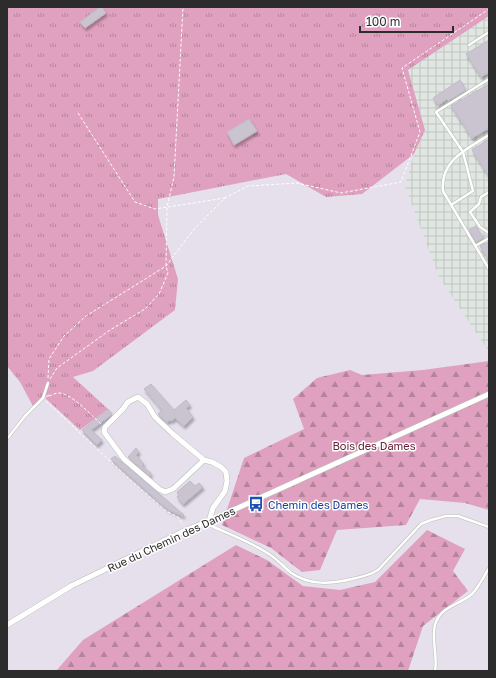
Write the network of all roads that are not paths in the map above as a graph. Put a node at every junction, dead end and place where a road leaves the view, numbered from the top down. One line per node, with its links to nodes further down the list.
1 (489, 32): 2 (lane)
2 (469, 45)
3 (489, 79): 5 (lane)
4 (489, 135): 5 (lane)
5 (463, 152): 7 (lane); 7 (lane)
6 (489, 192): 8 (lane)
7 (451, 205): 10 (lane)
8 (489, 233)
9 (489, 238): 10 (lane)
10 (476, 246): 11 (lane)
11 (489, 269)
12 (48, 383): 14 (lane)
13 (489, 394): 16 (street, Rue du Chemin des Dames)
14 (7, 439)
15 (204, 460): 15 (street); 16 (street)
16 (207, 522): 17 (lane); 19 (street, Rue du Chemin des Dames)
17 (489, 527)
18 (489, 568): 20 (lane)
19 (7, 625)
20 (435, 671)

